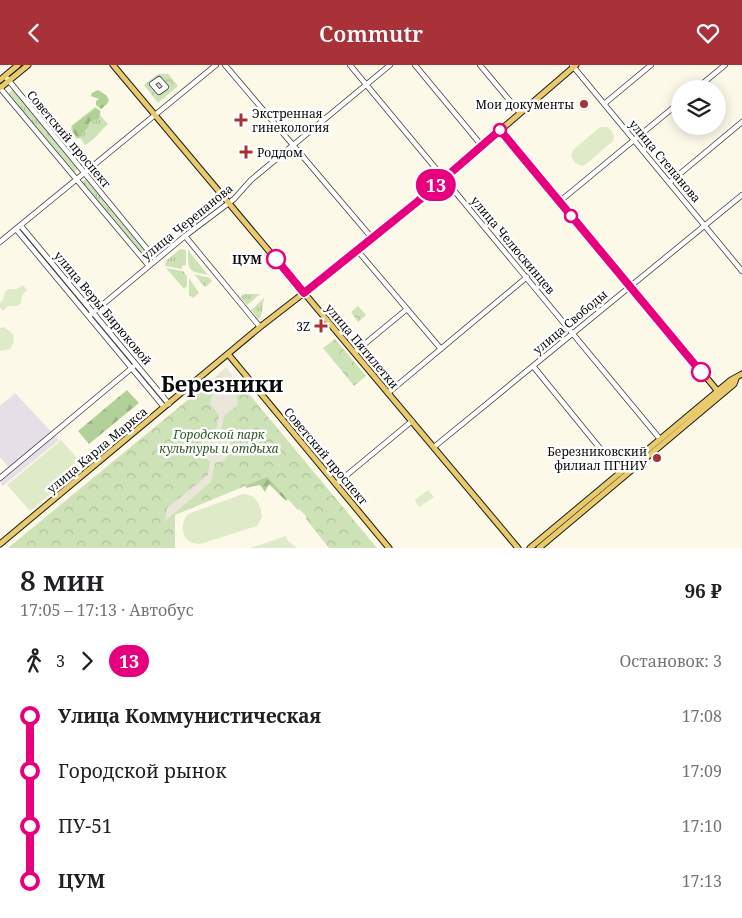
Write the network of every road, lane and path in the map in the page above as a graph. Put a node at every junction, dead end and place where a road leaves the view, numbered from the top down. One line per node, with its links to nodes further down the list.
1 (18, 65): 13 (main road)
2 (28, 65): 13 (main road)
3 (113, 65): 20 (main road, улица Пятилетки)
4 (216, 65): 20 (street)
5 (225, 65): 24 (street)
6 (350, 65): 15 (street, улица Челюскинцев)
7 (390, 65): 15 (street, улица Черепанова)
8 (415, 65): 25 (street)
9 (480, 65): 19 (street)
10 (651, 65): 17 (street)
11 (724, 65): 14 (street)
12 (574, 66): 17 (street, улица Степанова); 19 (main road, улица Карла Маркса)
13 (4, 79): 16 (main road); 26 (street, Советский проспект)
14 (706, 80)
15 (366, 85): 24 (street, улица Черепанова); 27 (street, улица Челюскинцев)
16 (0, 88): 28 (street, Советский проспект)
17 (604, 104): 23 (street, улица Степанова)
18 (671, 110): 23 (street)
19 (520, 113): 22 (main road, улица Карла Маркса)
20 (155, 115): 26 (street); 32 (main road, улица Пятилетки)
21 (742, 122): 29 (street)
22 (500, 130): 25 (main road, улица Карла Маркса); 31 (main road)
23 (635, 140): 29 (street, улица Степанова); 31 (street)
24 (294, 145): 32 (street, улица Черепанова); 37 (street)
25 (482, 146): 27 (main road, улица Карла Маркса)
26 (84, 173): 28 (street); 40 (street, Советский проспект)
27 (444, 178): 37 (main road, улица Карла Маркса); 43 (street, улица Челюскинцев)
28 (76, 179): 33 (street); 41 (street, Советский проспект)
29 (670, 183): 34 (street, улица Степанова)
30 (742, 195): 34 (street, улица Свободы)
31 (559, 202): 46 (main road)
32 (228, 203): 36 (street, улица Черепанова); 47 (main road, улица Пятилетки)
33 (21, 225): 35 (street); 44 (street, улица Веры Бирюковой)
34 (704, 225): 42 (street, улица Степанова); 46 (street, улица Свободы)
35 (16, 229): 38 (street); 45 (street, улица Веры Бирюковой)
36 (185, 236): 40 (street, улица Черепанова); 51 (street)
37 (372, 238): 39 (main road, улица Карла Маркса)
38 (0, 243)
39 (357, 250): 47 (main road, улица Карла Маркса); 48 (street)
40 (156, 260): 41 (street, улица Черепанова)
41 (149, 266): 49 (street, улица Черепанова)
42 (742, 271)
43 (527, 277): 52 (street, улица Челюскинцев); 53 (street)
44 (68, 281): 45 (street); 49 (street, улица Веры Бирюковой)
45 (63, 285): 50 (street, улица Веры Бирюковой)
46 (629, 286): 52 (street, улица Свободы); 61 (main road)
47 (304, 293): 51 (main road, улица Карла Маркса); 54 (main road, улица Пятилетки)
48 (407, 309): 53 (street); 54 (street)
49 (94, 312): 50 (street, улица Черепанова); 56 (street, улица Веры Бирюковой)
50 (89, 316): 58 (street, улица Веры Бирюковой)
51 (260, 327): 55 (main road, улица Карла Маркса)
52 (573, 332): 57 (street, улица Свободы); 64 (street, улица Челюскинцев)
53 (441, 349): 60 (street)
54 (355, 352): 60 (main road, улица Пятилетки)
55 (228, 354): 62 (main road, улица Карла Маркса); 68 (main road, Советский проспект)
56 (136, 364): 58 (street); 62 (street, улица Веры Бирюковой)
57 (533, 366): 65 (street, улица Свободы); 66 (street)
58 (132, 368): 62 (street, улица Веры Бирюковой); 67 (street)
59 (742, 374): 61 (main road)
60 (388, 393): 63 (main road, улица Пятилетки)
61 (719, 394): 64 (main road); 73 (main road)
62 (167, 406): 69 (main road, улица Карла Маркса)
63 (412, 421): 65 (main road, улица Пятилетки); 68 (street)
64 (660, 439): 66 (main road)
65 (434, 447): 71 (main road, улица Пятилетки)
66 (620, 473): 72 (main road)
67 (0, 478)
68 (336, 484): 70 (main road, Советский проспект)
69 (0, 544)
70 (389, 548)
71 (518, 548)
72 (530, 548)
73 (539, 548)

